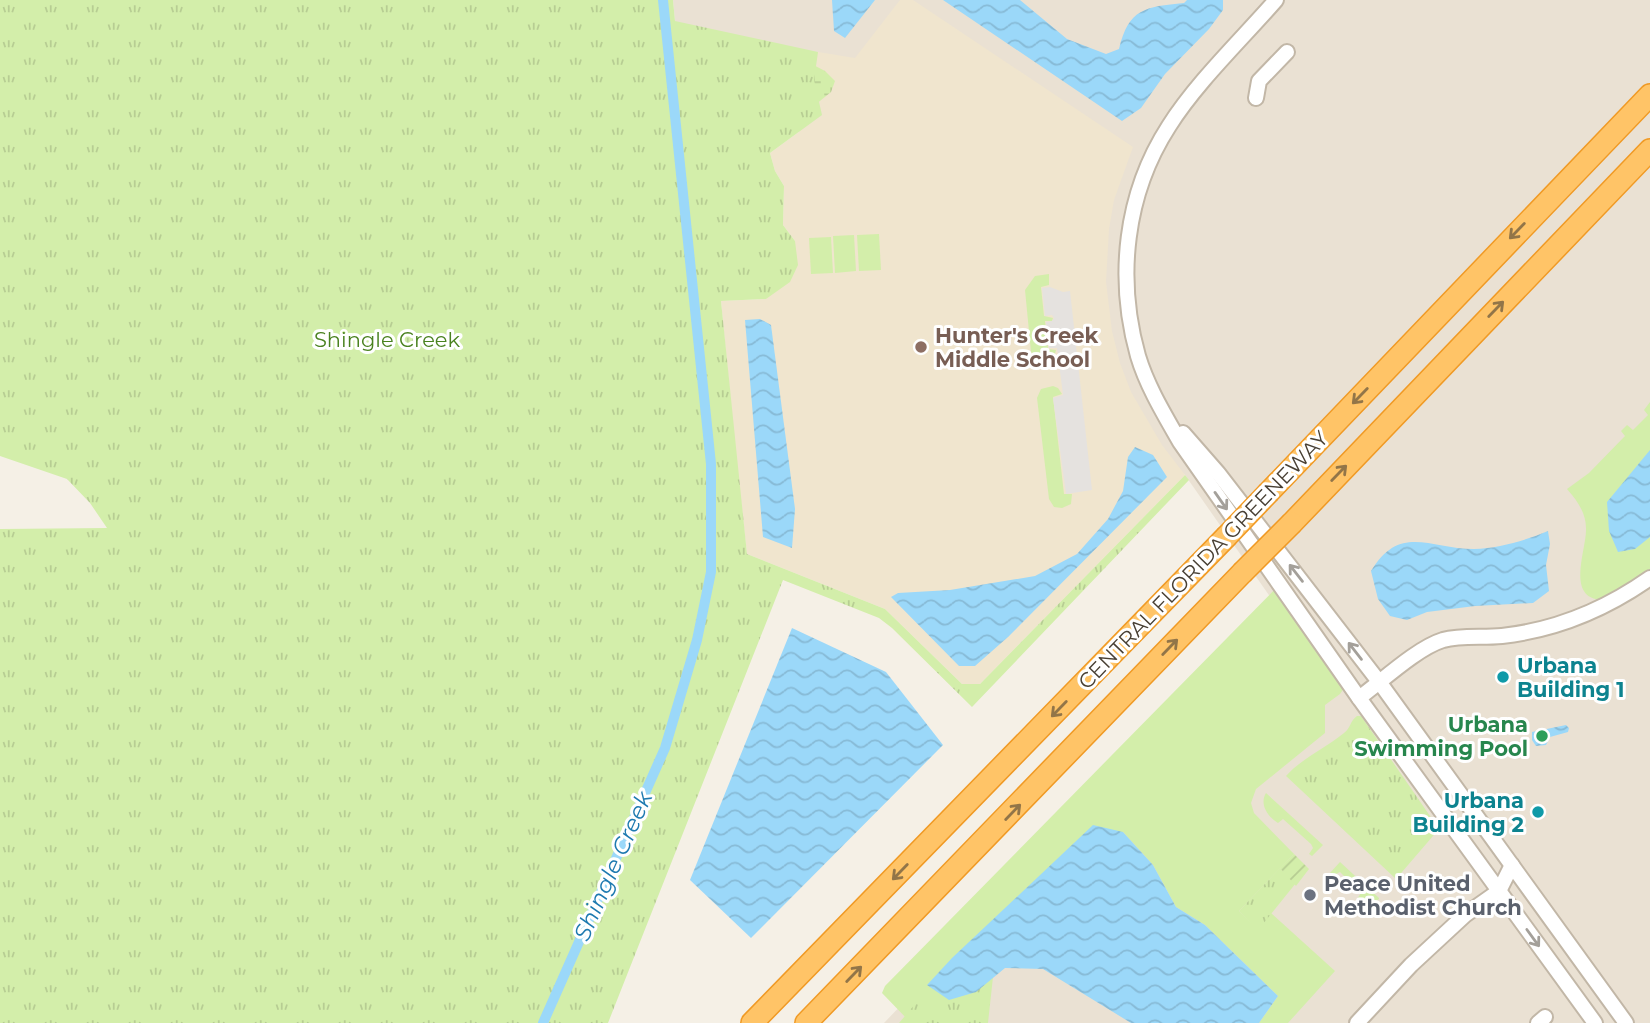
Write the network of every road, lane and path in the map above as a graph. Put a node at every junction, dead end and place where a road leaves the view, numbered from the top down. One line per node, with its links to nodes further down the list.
1 (1276, 0): 10 (street)
2 (1287, 52): 5 (street)
3 (1650, 84): 8 (highway)
4 (1650, 94): 8 (highway, CENTRAL FLORIDA GREENEWAY)
5 (1256, 99)
6 (1650, 150): 9 (highway, CENTRAL FLORIDA GREENEWAY)
7 (1650, 161): 9 (highway)
8 (1552, 195): 16 (highway, CENTRAL FLORIDA GREENEWAY, one-way to 16, bridge)
9 (1581, 221): 17 (highway, CENTRAL FLORIDA GREENEWAY, one-way to 9, bridge)
10 (1157, 403): 12 (street, one-way to 10); 13 (street, one-way to 13)
11 (1650, 578): 12 (street)
12 (1380, 682): 13 (street); 14 (street)
13 (1359, 698): 15 (street)
14 (1512, 865): 15 (street); 20 (street)
15 (1499, 891): 18 (street); 19 (street, one-way to 19)
16 (752, 1023)
17 (806, 1023)
18 (1357, 1023)
19 (1595, 1023)
20 (1626, 1023)

